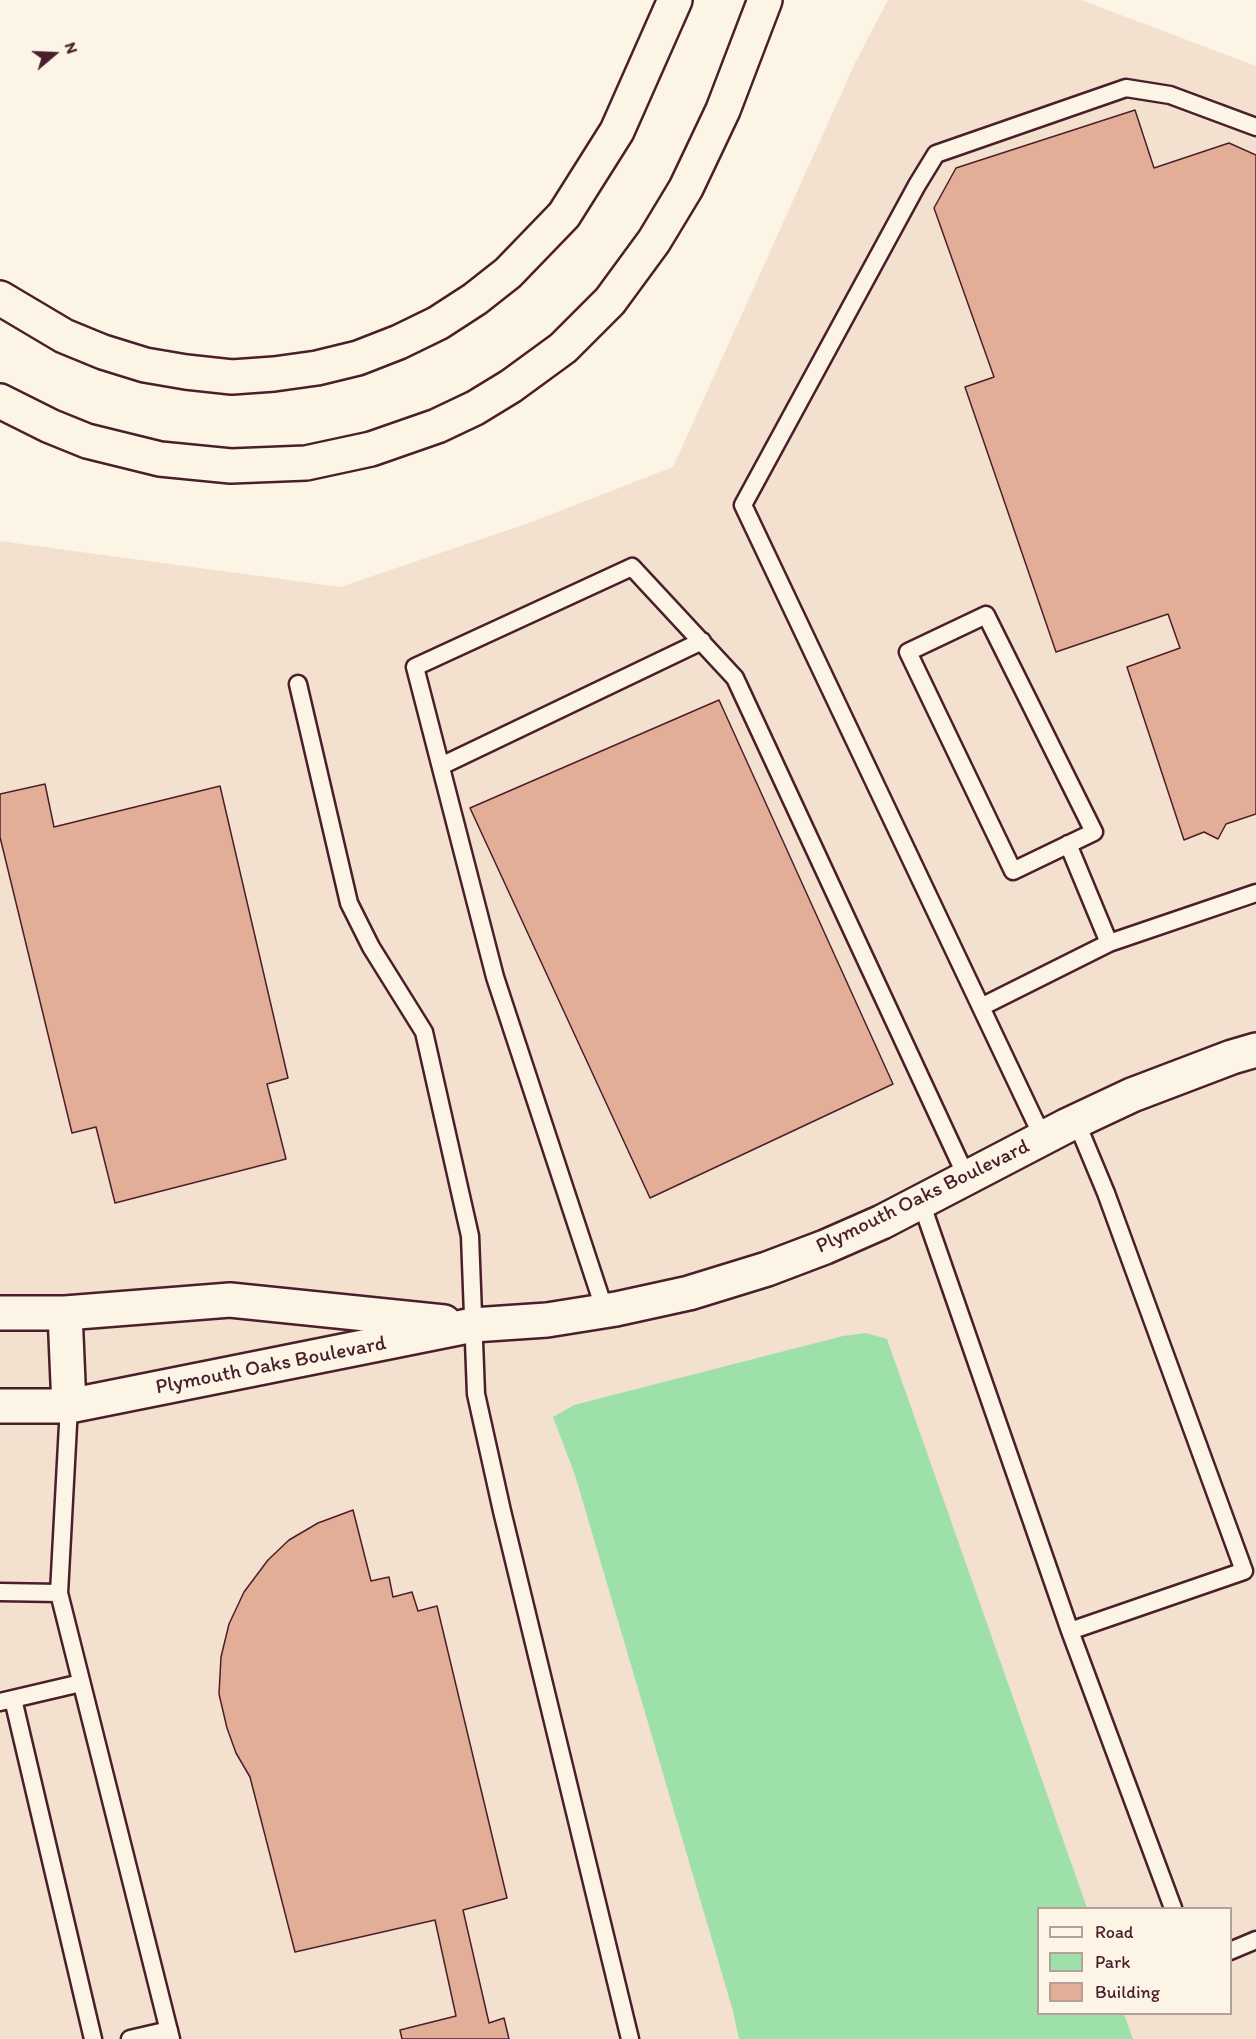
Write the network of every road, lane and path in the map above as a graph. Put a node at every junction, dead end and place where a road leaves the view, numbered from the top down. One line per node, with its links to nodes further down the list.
1 (675, 0): 4 (main road)
2 (765, 0): 5 (main road)
3 (1256, 127): 12 (lane)
4 (0, 298)
5 (0, 400)
6 (702, 641): 8 (lane); 8 (lane); 16 (lane)
7 (298, 684): 21 (lane)
8 (441, 766): 18 (lane)
9 (1068, 844): 9 (lane); 11 (lane)
10 (1256, 893): 11 (lane)
11 (1109, 943): 12 (lane)
12 (981, 1007): 15 (lane)
13 (1256, 1050): 14 (main road, Plymouth Oaks Boulevard)
14 (1077, 1121): 15 (main road, Plymouth Oaks Boulevard); 26 (lane)
15 (1043, 1138): 16 (main road, Plymouth Oaks Boulevard)
16 (967, 1178): 17 (main road, Plymouth Oaks Boulevard)
17 (921, 1202): 18 (main road, Plymouth Oaks Boulevard); 26 (lane)
18 (605, 1311): 21 (main road, Plymouth Oaks Boulevard)
19 (0, 1313): 20 (main road, Plymouth Oaks Boulevard)
20 (65, 1313): 21 (main road, Plymouth Oaks Boulevard); 23 (main road)
21 (473, 1326): 23 (main road, Plymouth Oaks Boulevard); 35 (lane)
22 (0, 1406): 23 (main road, Plymouth Oaks Boulevard)
23 (69, 1406): 25 (lane)
24 (0, 1592): 25 (lane)
25 (59, 1593): 27 (lane)
26 (1070, 1631): 29 (lane)
27 (81, 1683): 28 (lane); 32 (lane)
28 (7, 1700): 33 (lane)
29 (1173, 1907)
30 (1256, 1940): 31 (lane)
31 (1232, 1950)
32 (170, 2034): 34 (lane)
33 (93, 2039)
34 (130, 2039)
35 (630, 2039)

